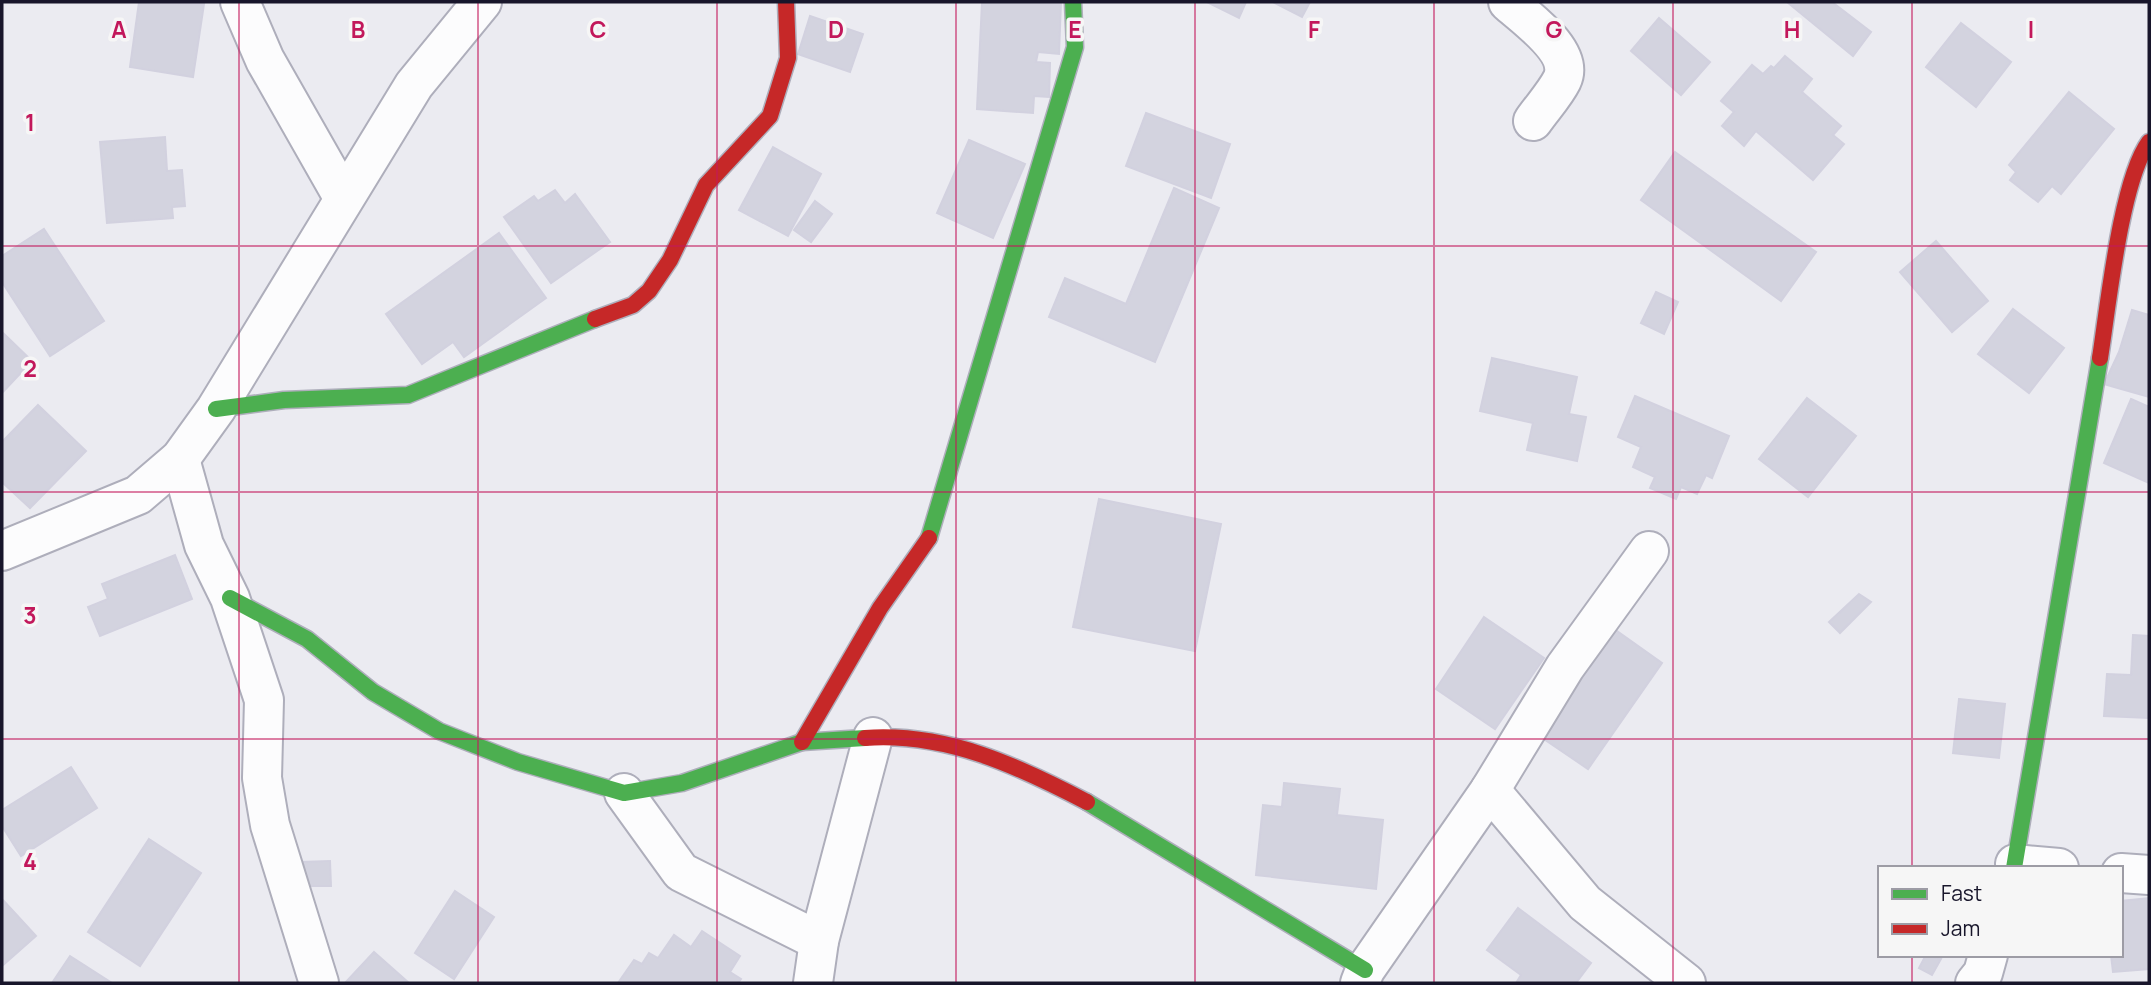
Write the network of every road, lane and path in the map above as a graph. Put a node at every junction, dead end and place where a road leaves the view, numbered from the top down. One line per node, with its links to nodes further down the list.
1 (240, 2): 8 (street)
2 (482, 2): 8 (street)
3 (786, 2): 9 (street)
4 (1073, 2): 15 (street)
5 (1508, 2): 6 (street)
6 (1533, 121)
7 (2149, 142): 18 (street)
8 (343, 197): 9 (street)
9 (216, 409): 10 (street)
10 (180, 459): 11 (street); 13 (street)
11 (2, 551)
12 (1649, 551): 16 (street)
13 (230, 598): 17 (street); 24 (street)
14 (873, 737): 15 (street); 21 (street); 23 (street)
15 (802, 742): 17 (street)
16 (1490, 790): 23 (street); 26 (street)
17 (624, 793): 21 (street)
18 (2015, 866)
19 (2123, 873): 20 (street)
20 (2149, 875)
21 (819, 941): 25 (street)
22 (1987, 957): 27 (street)
23 (1362, 977)
24 (319, 983)
25 (813, 983)
26 (1686, 983)
27 (1975, 983)

